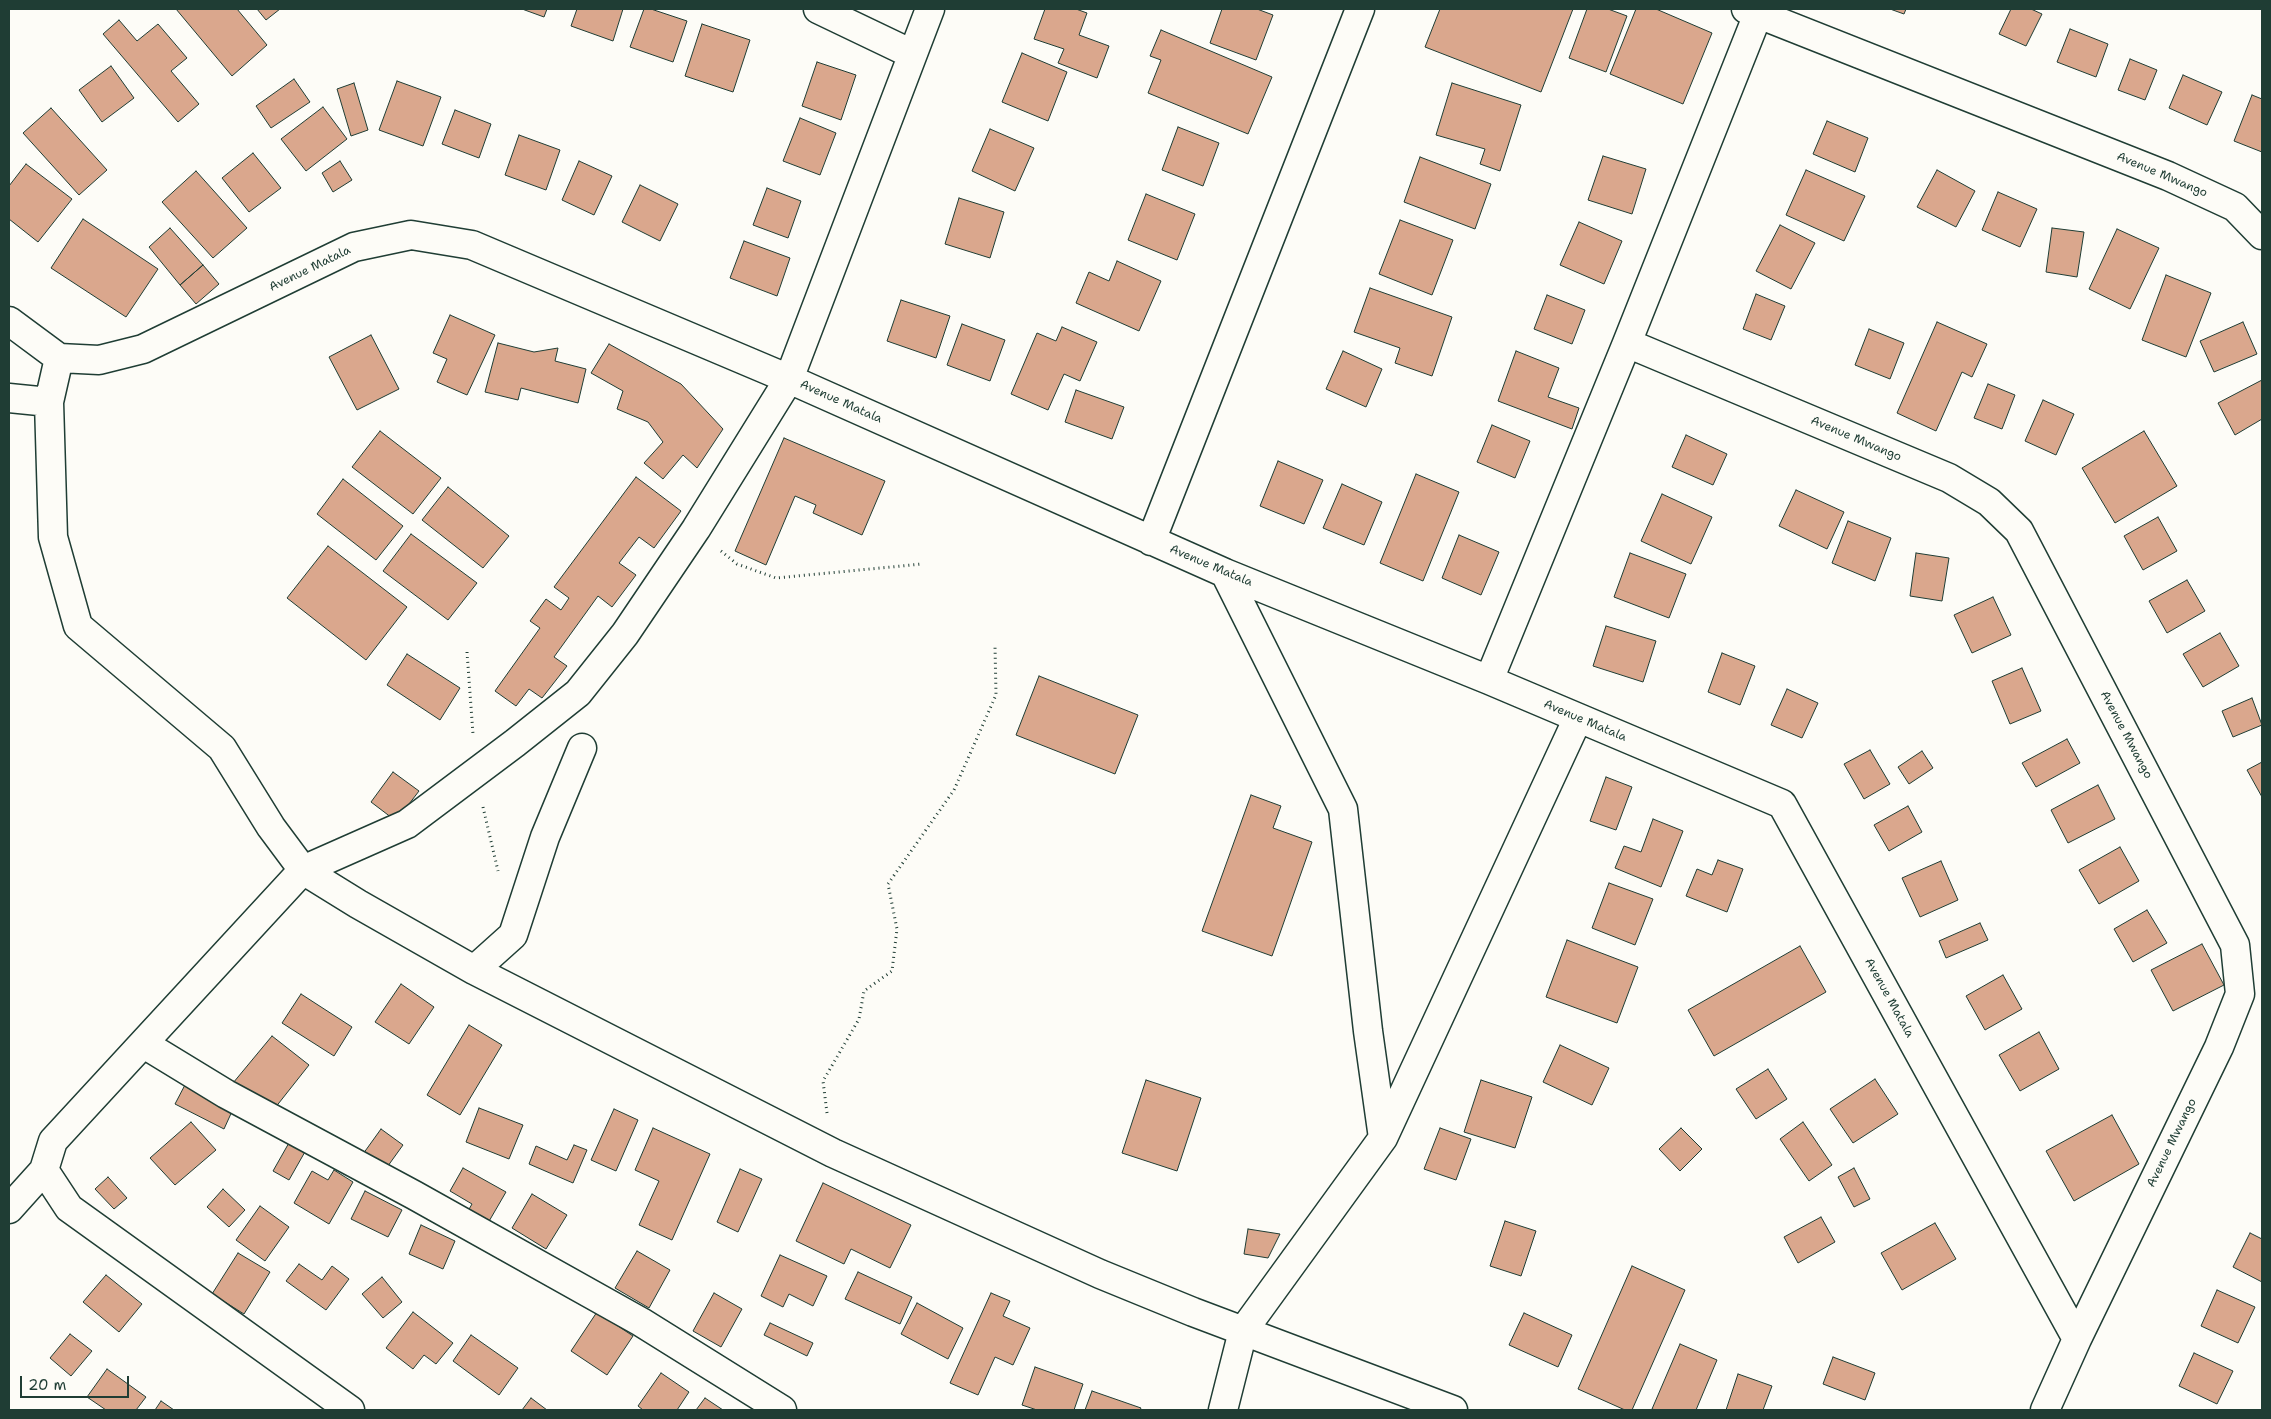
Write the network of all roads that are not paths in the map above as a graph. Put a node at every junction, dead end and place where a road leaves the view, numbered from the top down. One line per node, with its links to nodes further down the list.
1 (818, 9): 5 (street)
2 (930, 9): 5 (street)
3 (1360, 9): 13 (street)
4 (1755, 10): 6 (street, Avenue Mwango); 8 (street)
5 (912, 54): 10 (street)
6 (2262, 235)
7 (9, 321): 9 (street)
8 (1627, 343): 15 (street); 25 (street, Avenue Mwango)
9 (59, 358): 10 (street, Avenue Matala); 12 (street)
10 (789, 379): 13 (street, Avenue Matala); 18 (street)
11 (9, 398): 12 (street)
12 (48, 402): 18 (street)
13 (1151, 541): 14 (street, Avenue Matala)
14 (1225, 573): 15 (street, Avenue Matala); 21 (street)
15 (1489, 680): 16 (street, Avenue Matala)
16 (1578, 718): 21 (street); 25 (street, Avenue Matala)
17 (582, 748): 19 (street)
18 (303, 870): 19 (street); 20 (street)
19 (474, 970): 24 (street)
20 (144, 1044): 22 (street); 27 (street)
21 (1383, 1138): 24 (street)
22 (44, 1170): 23 (street); 26 (street)
23 (9, 1209)
24 (1243, 1331): 28 (street); 29 (street)
25 (2077, 1339): 30 (street)
26 (350, 1410)
27 (782, 1410)
28 (1222, 1410)
29 (1453, 1410)
30 (2045, 1410)

